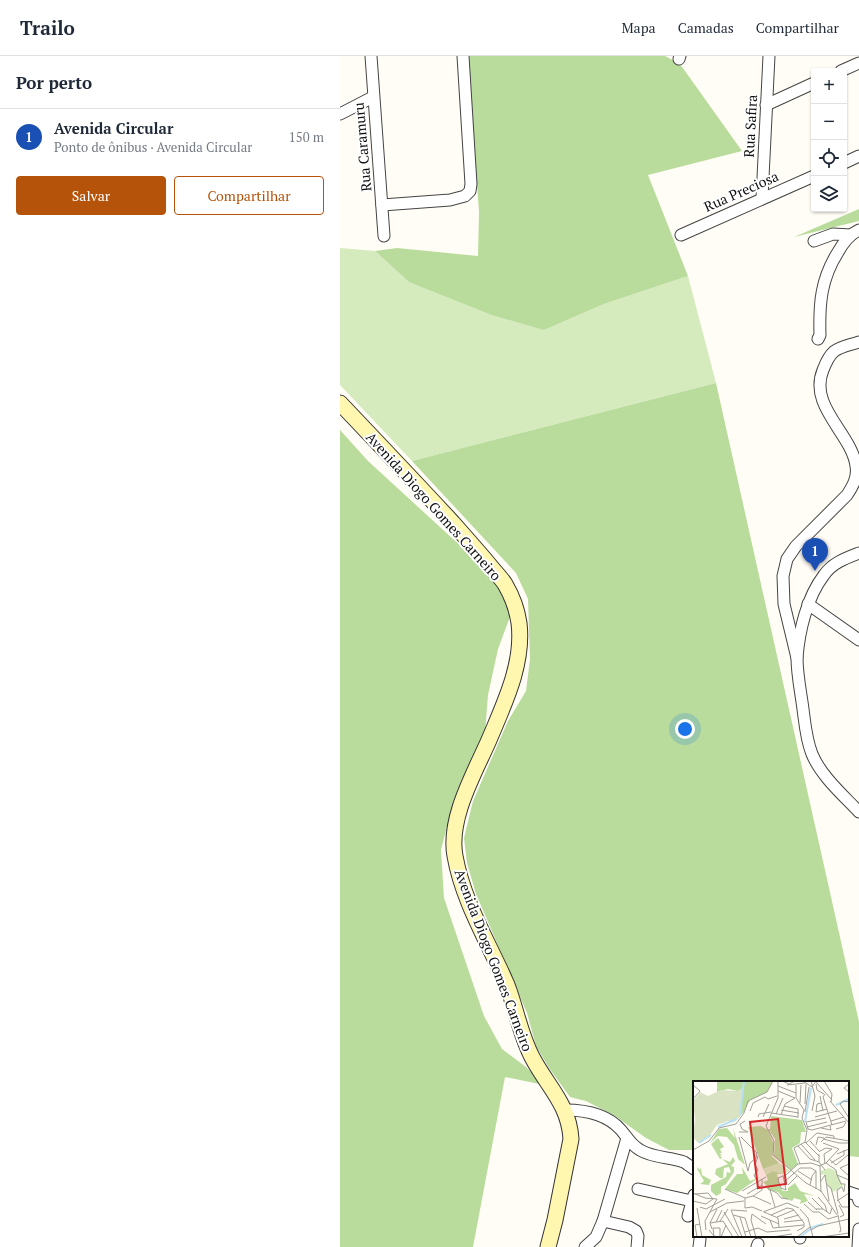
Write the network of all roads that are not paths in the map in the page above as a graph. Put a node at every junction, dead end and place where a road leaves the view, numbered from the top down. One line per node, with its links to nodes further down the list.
1 (371, 56): 7 (street, Rua Caramuru)
2 (463, 56): 14 (street)
3 (769, 56): 8 (street, Rua Safira)
4 (859, 63): 5 (street)
5 (847, 68)
6 (811, 84): 8 (street)
7 (373, 97): 9 (street); 14 (street, Rua Caramuru)
8 (766, 105): 13 (street, Rua Safira)
9 (340, 114)
10 (859, 156): 11 (street)
11 (847, 162)
12 (811, 177): 13 (street, Rua Preciosa)
13 (762, 198): 16 (street, Rua Preciosa)
14 (382, 205): 17 (street, Rua Caramuru)
15 (855, 233): 18 (street); 19 (street)
16 (681, 235)
17 (384, 236)
18 (814, 241)
19 (818, 339)
20 (859, 342): 25 (street)
21 (340, 403): 27 (street, Avenida Diogo Gomes Carneiro)
22 (859, 553): 23 (street)
23 (808, 604): 24 (street); 25 (street)
24 (859, 640)
25 (797, 658): 26 (street)
26 (859, 812)
27 (565, 1110): 28 (street); 37 (street, Avenida Diogo Gomes Carneiro)
28 (627, 1138): 29 (street); 35 (street)
29 (693, 1168)
30 (638, 1189): 32 (street)
31 (849, 1192): 33 (street)
32 (693, 1198): 34 (street)
33 (859, 1201)
34 (688, 1216)
35 (603, 1221): 38 (street); 39 (street)
36 (859, 1229): 40 (street)
37 (548, 1247)
38 (585, 1247)
39 (637, 1247)
40 (858, 1247)

